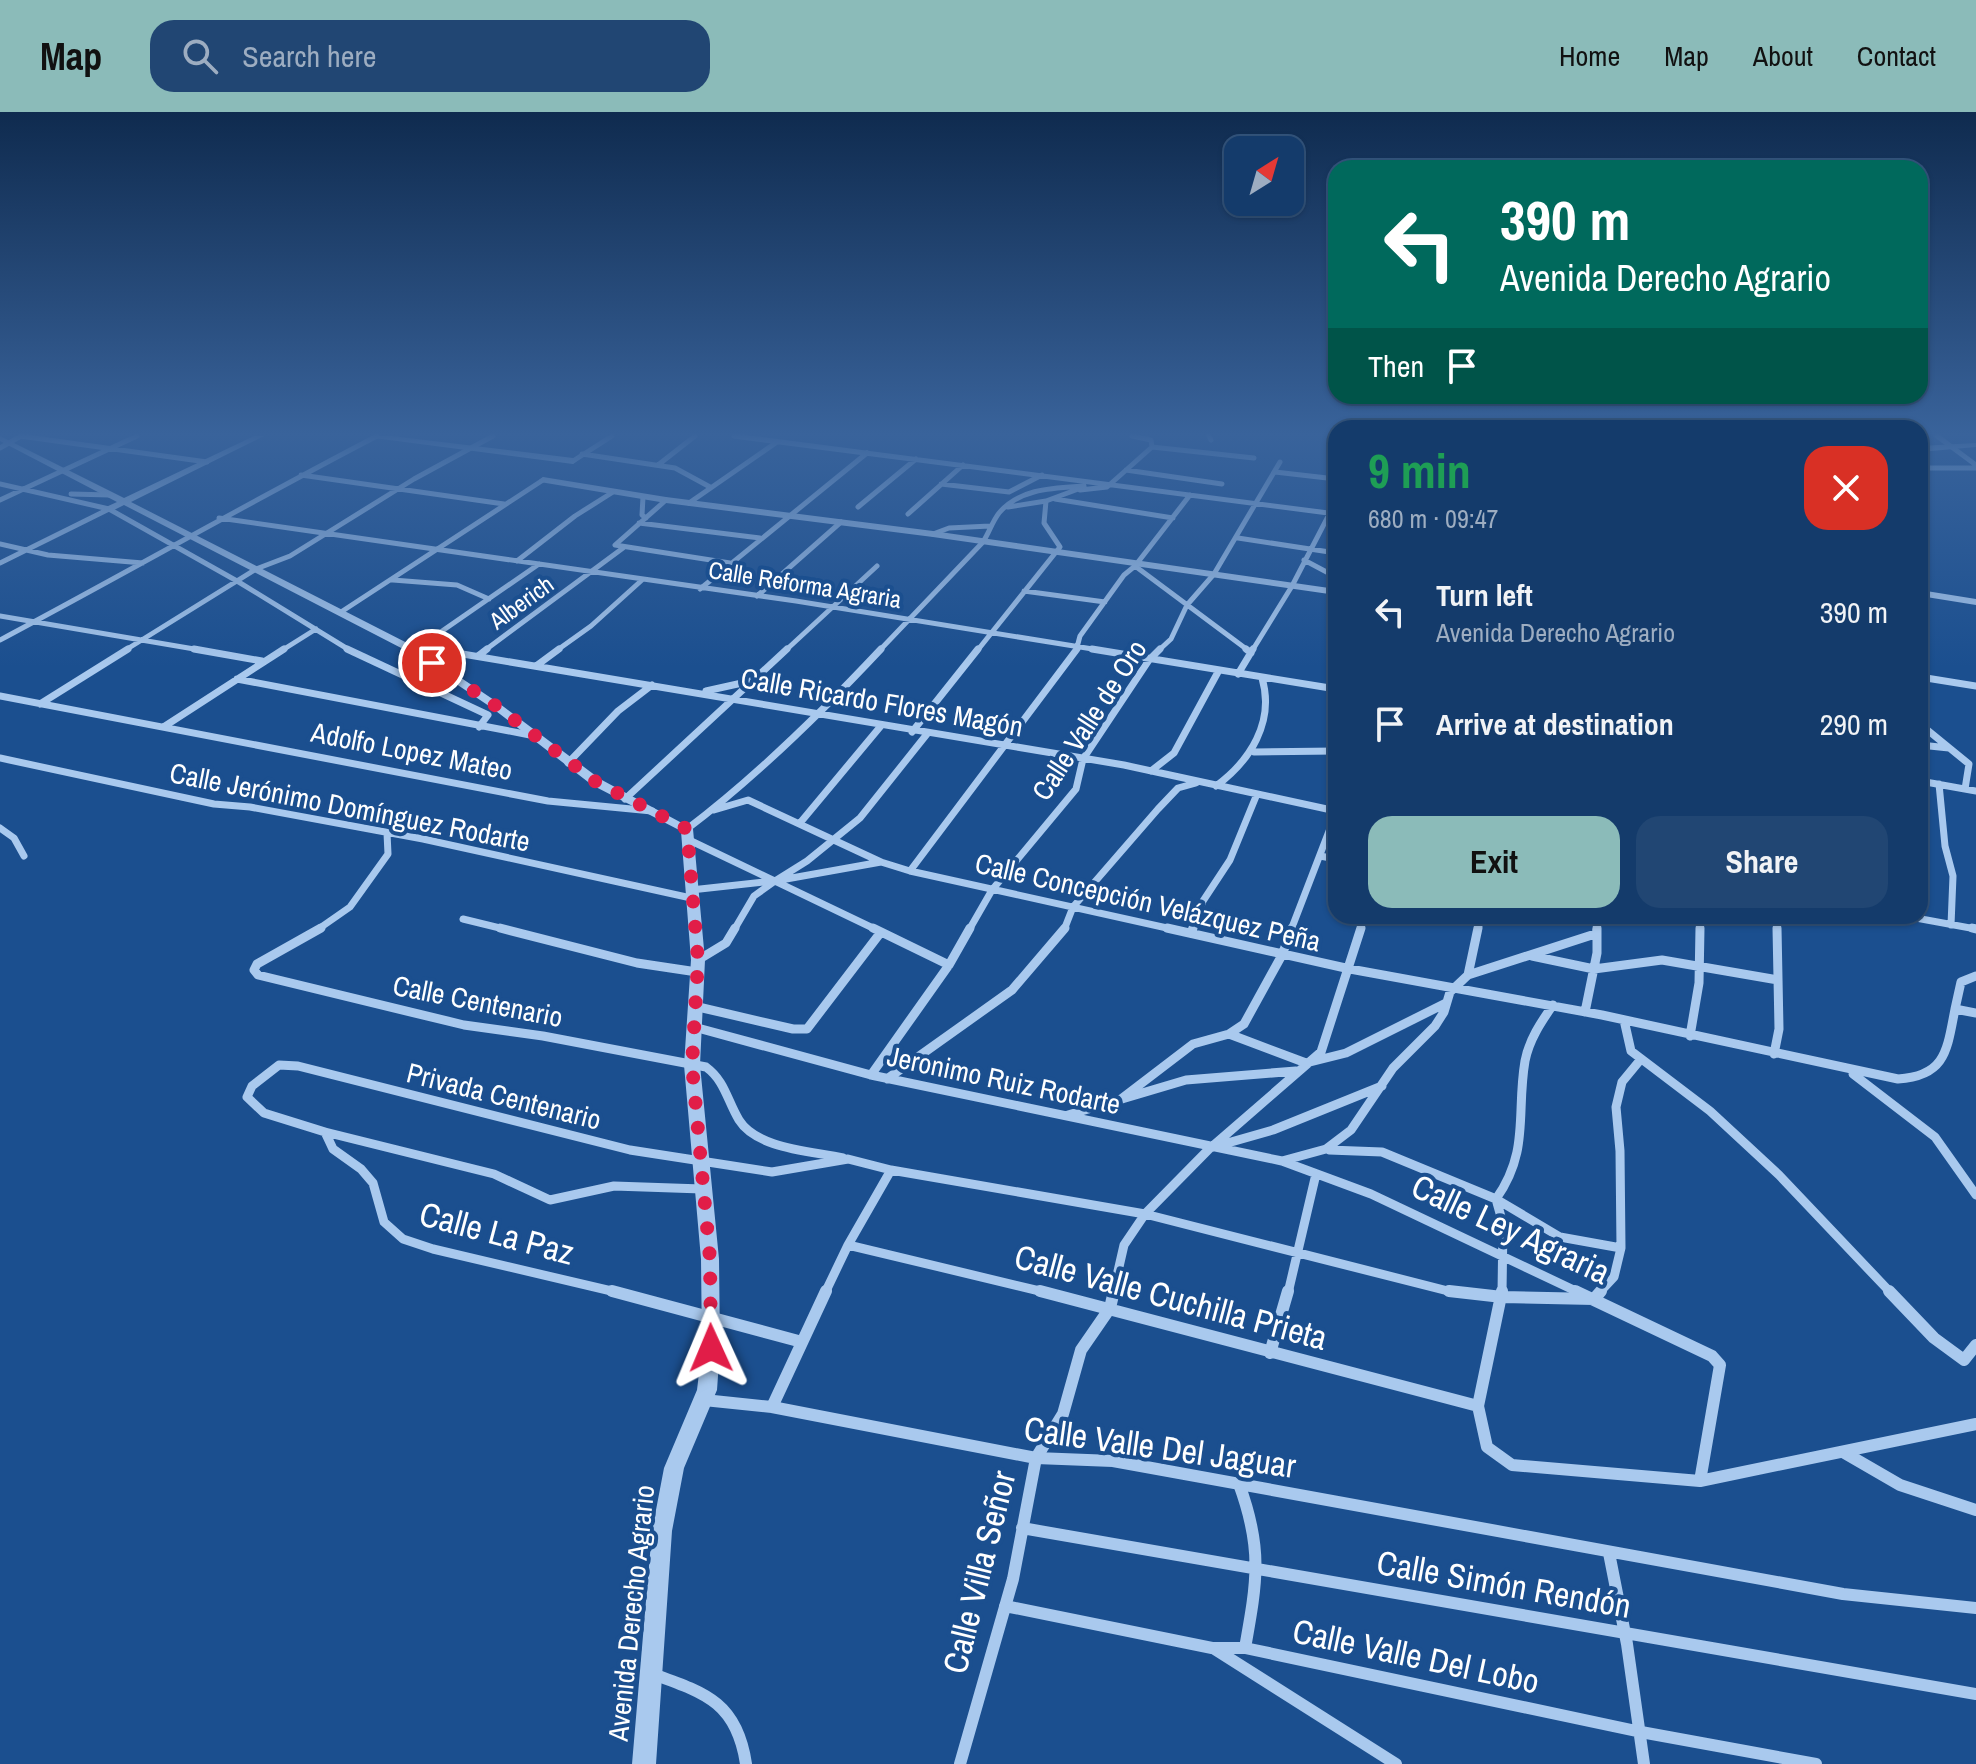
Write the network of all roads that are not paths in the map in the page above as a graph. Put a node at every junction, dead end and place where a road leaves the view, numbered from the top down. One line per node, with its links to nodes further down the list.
1 (101, 513): 34 (street)
2 (116, 513): 32 (street)
3 (146, 513): 27 (street)
4 (228, 513): 18 (street)
5 (361, 513): 25 (street)
6 (492, 513): 35 (street)
7 (580, 513): 40 (street)
8 (642, 513): 19 (street)
9 (651, 513): 19 (street)
10 (774, 513): 17 (street)
11 (792, 513): 17 (street)
12 (1002, 513): 24 (street)
13 (1043, 513): 37 (street)
14 (1142, 513): 20 (street)
15 (1177, 513): 20 (street)
16 (1253, 513): 29 (street, Calle Valle de Oro)
17 (790, 515): 21 (street); 28 (street)
18 (219, 518): 25 (street, Calle Reforma Agraria); 27 (street)
19 (646, 518): 23 (street)
20 (1173, 518): 45 (street)
21 (841, 522): 26 (street); 59 (street)
22 (1328, 522): 36 (street)
23 (639, 523): 28 (street); 33 (street)
24 (990, 526): 26 (street); 30 (street)
25 (328, 534): 35 (street, Calle Reforma Agraria); 47 (street)
26 (933, 534): 30 (street)
27 (190, 536): 32 (street); 47 (street)
28 (760, 538): 44 (street)
29 (1238, 538): 36 (street); 50 (street, Calle Valle de Oro)
30 (983, 542): 37 (street); 67 (street)
31 (0, 544): 34 (street)
32 (172, 546): 42 (street); 53 (street)
33 (623, 548): 44 (street); 48 (street, Alberich)
34 (28, 549): 41 (street); 42 (street)
35 (439, 549): 40 (street, Calle Reforma Agraria); 51 (street)
36 (1310, 549): 38 (street); 39 (street)
37 (1056, 552): 45 (street); 56 (street)
38 (1328, 552)
39 (1304, 560): 49 (street); 54 (street)
40 (517, 561): 43 (street, Calle Reforma Agraria)
41 (0, 563)
42 (144, 563): 68 (street)
43 (540, 563): 48 (street, Calle Reforma Agraria); 60 (street)
44 (730, 563): 55 (street)
45 (1136, 564): 50 (street); 61 (street); 63 (street)
46 (877, 566): 64 (street)
47 (256, 569): 53 (street); 65 (street)
48 (593, 572): 52 (street, Calle Reforma Agraria); 76 (street, Alberich)
49 (1328, 573)
50 (1214, 574): 54 (street); 63 (street, Calle Valle de Oro)
51 (392, 580): 60 (street); 65 (street)
52 (642, 580): 55 (street, Calle Reforma Agraria); 79 (street)
53 (237, 581): 69 (street); 72 (street)
54 (1292, 586): 57 (street); 75 (street)
55 (700, 589): 59 (street, Calle Reforma Agraria)
56 (1024, 591): 61 (street); 70 (street)
57 (1328, 591)
58 (1928, 594): 62 (street)
59 (757, 596): 64 (street, Calle Reforma Agraria)
60 (489, 599): 73 (street)
61 (1105, 602): 74 (street)
62 (1976, 602)
63 (1187, 605): 75 (street); 77 (street, Calle Valle de Oro)
64 (833, 607): 67 (street, Calle Reforma Agraria); 85 (street)
65 (341, 612): 73 (street)
66 (0, 616): 68 (street)
67 (908, 620): 70 (street, Calle Reforma Agraria); 94 (street)
68 (35, 622): 71 (street); 72 (street)
69 (316, 629): 78 (street); 93 (street)
70 (990, 632): 74 (street, Calle Reforma Agraria); 99 (street)
71 (0, 640)
72 (139, 641): 78 (street); 92 (street)
73 (415, 648): 76 (street, Calle Ricardo Flores Magón); 93 (street)
74 (1078, 648): 77 (street, Calle Reforma Agraria); 103 (street)
75 (1251, 653): 81 (street)
76 (478, 656): 79 (street, Calle Ricardo Flores Magón)
77 (1149, 660): 80 (street, Calle Reforma Agraria); 108 (street, Calle Valle de Oro)
78 (262, 661): 84 (street)
79 (536, 666): 86 (street, Calle Ricardo Flores Magón)
80 (1218, 672): 81 (street, Calle Reforma Agraria); 110 (street)
81 (1238, 674): 82 (street, Calle Reforma Agraria)
82 (1262, 678): 87 (street, Calle Reforma Agraria); 106 (street)
83 (1928, 678): 88 (street)
84 (237, 679): 95 (street); 96 (street)
85 (753, 680): 89 (street); 91 (street)
86 (652, 685): 89 (street, Calle Ricardo Flores Magón); 109 (street)
87 (1328, 685)
88 (1976, 686)
89 (701, 692): 91 (street, Calle Ricardo Flores Magón)
90 (0, 696): 92 (street)
91 (734, 697): 94 (street, Calle Ricardo Flores Magón); 118 (street)
92 (39, 704): 95 (street)
93 (492, 710): 96 (street); 101 (street)
94 (817, 714): 97 (street, Calle Ricardo Flores Magón); 119 (street)
95 (164, 726): 121 (street, Adolfo Lopez Mateo)
96 (479, 727): 101 (street)
97 (880, 727): 99 (street, Calle Ricardo Flores Magón); 122 (street)
98 (1928, 730): 104 (street)
99 (912, 732): 100 (street, Calle Ricardo Flores Magón)
100 (927, 734): 103 (street, Calle Ricardo Flores Magón); 127 (street)
101 (530, 735): 109 (street)
102 (1928, 746): 104 (street)
103 (1006, 747): 108 (street, Calle Ricardo Flores Magón); 132 (street)
104 (1953, 748): 115 (street)
105 (1328, 751): 106 (street)
106 (1254, 752): 114 (street)
107 (0, 758): 124 (street, Calle Jerónimo Domínguez Rodarte)
108 (1083, 759): 110 (street, Calle Ricardo Flores Magón); 134 (street, Calle Valle de Oro)
109 (568, 763): 118 (street)
110 (1151, 771): 111 (street, Calle Ricardo Flores Magón)
111 (1199, 782): 114 (street, Calle Ricardo Flores Magón); 136 (street)
112 (1928, 782): 113 (street)
113 (1939, 784): 115 (street); 144 (street)
114 (1216, 786): 117 (street, Calle Ricardo Flores Magón)
115 (1965, 789): 116 (street)
116 (1976, 791)
117 (1257, 794): 120 (street, Calle Ricardo Flores Magón); 147 (street)
118 (625, 799): 121 (street)
119 (714, 810): 122 (street, Calle Concepción Velázquez Peña); 125 (street)
120 (1328, 810)
121 (653, 811): 125 (street)
122 (800, 823): 127 (street, Calle Concepción Velázquez Peña)
123 (0, 828): 128 (street)
124 (387, 833): 135 (street, Calle Jerónimo Domínguez Rodarte); 173 (street, Calle Centenario)
125 (687, 834): 133 (street); 135 (street, Avenida Derecho Agrario)
126 (1328, 834): 129 (street)
127 (836, 840): 131 (street, Calle Concepción Velázquez Peña); 133 (street)
128 (24, 856)
129 (1320, 856): 130 (street); 149 (street)
130 (1328, 858)
131 (881, 862): 132 (street, Calle Concepción Velázquez Peña); 133 (street, Calle Jerónimo Domínguez Rodarte)
132 (910, 871): 134 (street, Calle Concepción Velázquez Peña)
133 (775, 881): 135 (street, Calle Jerónimo Domínguez Rodarte); 146 (street); 153 (street)
134 (992, 890): 136 (street, Calle Concepción Velázquez Peña); 151 (street, Calle Valle de Oro)
135 (691, 894): 153 (street, Avenida Derecho Agrario)
136 (1073, 907): 147 (street, Calle Concepción Velázquez Peña); 177 (street)
137 (463, 919): 153 (street)
138 (1928, 920): 144 (street)
139 (1362, 924): 154 (street)
140 (1479, 924): 156 (street)
141 (1598, 924): 148 (street)
142 (1700, 924): 152 (street)
143 (1777, 924): 158 (street)
144 (1951, 925): 145 (street)
145 (1976, 929)
146 (881, 932): 151 (street); 162 (street)
147 (1191, 933): 149 (street, Calle Concepción Velázquez Peña)
148 (1595, 934): 150 (street); 155 (street)
149 (1282, 955): 154 (street, Calle Concepción Velázquez Peña); 168 (street)
150 (1532, 956): 155 (street); 156 (street)
151 (949, 965): 176 (street, Calle Valle de Oro)
152 (1697, 965): 155 (street); 158 (street); 169 (street)
153 (698, 966): 162 (street, Avenida Derecho Agrario)
154 (1350, 969): 159 (street, Calle Concepción Velázquez Peña); 172 (street)
155 (1594, 969): 164 (street)
156 (1468, 975): 159 (street)
157 (1976, 976): 163 (street)
158 (1778, 980): 170 (street)
159 (1450, 988): 160 (street, Calle Villa Señor); 161 (street, Calle Concepción Velázquez Peña)
160 (1446, 1003): 172 (street); 178 (street, Calle Villa Señor)
161 (1553, 1005): 164 (street, Calle Concepción Velázquez Peña); 192 (street)
162 (694, 1006): 167 (street, Avenida Derecho Agrario)
163 (1955, 1009): 165 (street); 175 (street, Calle Concepción Velázquez Peña)
164 (1585, 1012): 166 (street, Calle Concepción Velázquez Peña)
165 (1976, 1013)
166 (1624, 1020): 169 (street, Calle Concepción Velázquez Peña); 171 (street)
167 (694, 1027): 173 (street, Avenida Derecho Agrario); 176 (street, Jeronimo Ruiz Rodarte)
168 (1229, 1034): 172 (street); 179 (street)
169 (1690, 1036): 170 (street, Calle Concepción Velázquez Peña)
170 (1774, 1054): 175 (street, Calle Concepción Velázquez Peña)
171 (1641, 1059): 195 (street); 203 (street)
172 (1306, 1063): 174 (street)
173 (692, 1065): 185 (street); 187 (street, Avenida Derecho Agrario)
174 (1296, 1071): 179 (street); 182 (street)
175 (1849, 1071): 191 (street)
176 (871, 1075): 177 (street, Jeronimo Ruiz Rodarte)
177 (887, 1079): 180 (street, Jeronimo Ruiz Rodarte)
178 (1382, 1086): 182 (street, Calle Villa Señor); 183 (street, Calle Villa Señor)
179 (1121, 1099): 180 (street)
180 (1067, 1115): 182 (street, Jeronimo Ruiz Rodarte)
181 (325, 1132): 187 (street, Privada Centenario); 190 (street); 201 (street, Calle La Paz)
182 (1210, 1148): 186 (street, Jeronimo Ruiz Rodarte); 193 (street, Calle Villa Señor)
183 (1328, 1150): 184 (street, Calle Villa Señor); 192 (street)
184 (1306, 1157): 186 (street, Jeronimo Ruiz Rodarte)
185 (848, 1159): 187 (street, Privada Centenario); 188 (street)
186 (1282, 1161): 189 (street, Calle Ley Agraria)
187 (700, 1163): 190 (street, Avenida Derecho Agrario)
188 (891, 1170): 193 (street); 194 (street)
189 (1316, 1174): 196 (street); 197 (street, Calle Ley Agraria)
190 (702, 1189): 201 (street, Avenida Derecho Agrario)
191 (1976, 1195)
192 (1496, 1199): 195 (street); 197 (street)
193 (1145, 1214): 196 (street); 200 (street, Calle Villa Señor)
194 (848, 1245): 200 (street, Calle Valle Cuchilla Prieta); 202 (street)
195 (1621, 1248): 199 (street)
196 (1299, 1254): 198 (street); 204 (street)
197 (1502, 1257): 198 (street); 199 (street, Calle Ley Agraria)
198 (1502, 1297): 199 (street); 206 (street)
199 (1594, 1299): 211 (street, Calle Ley Agraria)
200 (1110, 1308): 204 (street, Calle Valle Cuchilla Prieta); 210 (street, Calle Villa Señor)
201 (711, 1316): 202 (street); 205 (street, Avenida Derecho Agrario)
202 (802, 1342): 207 (street)
203 (1976, 1345)
204 (1270, 1353): 206 (street, Calle Valle Cuchilla Prieta)
205 (703, 1400): 207 (street, Calle Valle Del Jaguar); 222 (street, Avenida Derecho Agrario)
206 (1478, 1406): 211 (street)
207 (772, 1407): 210 (street, Calle Valle Del Jaguar)
208 (1976, 1424): 209 (street)
209 (1842, 1452): 211 (street); 213 (street)
210 (1036, 1458): 212 (street, Calle Valle Del Jaguar); 214 (street, Calle Villa Señor)
211 (1700, 1481)
212 (1239, 1484): 215 (street, Calle Valle Del Jaguar); 216 (street)
213 (1976, 1510)
214 (1022, 1528): 216 (street, Calle Simón Rendón); 217 (street, Calle Villa Señor)
215 (1609, 1553): 218 (street); 219 (street)
216 (1257, 1569): 219 (street, Calle Simón Rendón); 221 (street)
217 (1005, 1606): 220 (street, Calle Valle Del Lobo); 227 (street, Calle Villa Señor)
218 (1976, 1608)
219 (1625, 1633): 223 (street, Calle Simón Rendón); 224 (street)
220 (1212, 1648): 221 (street, Calle Valle Del Lobo); 228 (street)
221 (1245, 1648): 224 (street, Calle Valle Del Lobo)
222 (652, 1674): 225 (street, Avenida Derecho Agrario); 226 (street)
223 (1976, 1694)
224 (1641, 1732): 229 (street); 230 (street, Calle Valle Del Lobo)
225 (644, 1764)
226 (746, 1764)
227 (960, 1764)
228 (1396, 1764)
229 (1644, 1764)
230 (1816, 1764)

